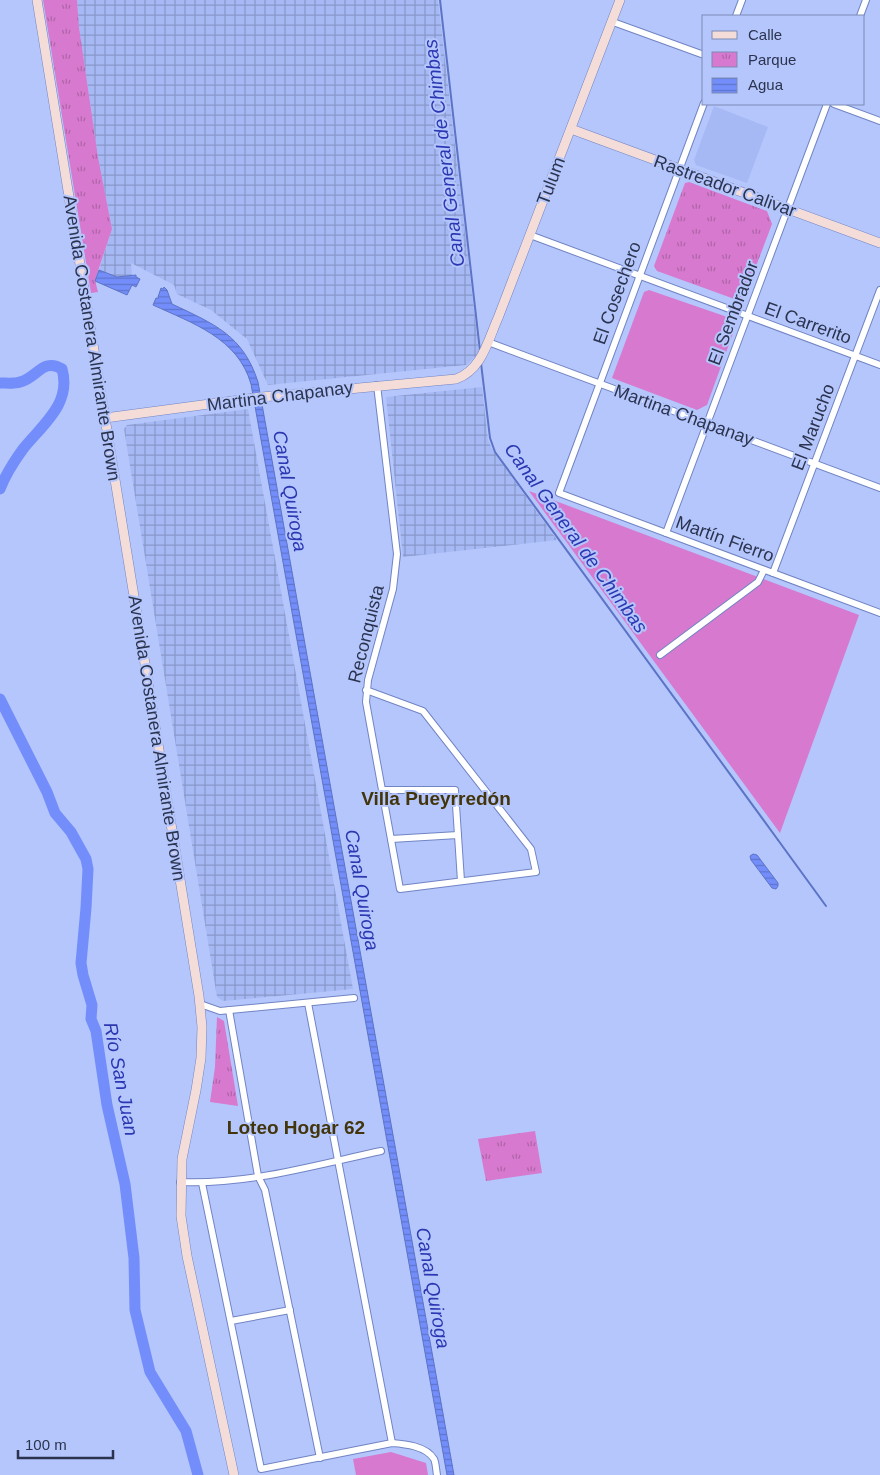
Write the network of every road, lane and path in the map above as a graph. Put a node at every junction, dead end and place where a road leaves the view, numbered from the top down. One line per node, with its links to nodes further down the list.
1 (37, 0): 27 (main road, Avenida Costanera Almirante Brown)
2 (620, 0): 7 (main road, Tulum)
3 (742, 0): 5 (street)
4 (866, 0): 6 (street)
5 (736, 15)
6 (860, 15)
7 (612, 22): 8 (street); 13 (main road, Tulum)
8 (702, 55)
9 (704, 105): 14 (street, El Cosechero)
10 (827, 105): 15 (street, El Sembrador)
11 (837, 105): 12 (street)
12 (880, 121)
13 (571, 129): 14 (main road, Rastreador Calivar); 16 (main road, Tulum)
14 (679, 169): 15 (main road, Rastreador Calivar); 18 (street, El Cosechero)
15 (788, 209): 17 (main road, Rastreador Calivar); 20 (street, El Sembrador)
16 (530, 235): 18 (street, El Carrerito); 21 (main road, Tulum)
17 (880, 244)
18 (640, 276): 20 (street, El Carrerito); 25 (street, El Cosechero)
19 (880, 290): 22 (street, El Marucho)
20 (748, 316): 22 (street, El Carrerito); 28 (street, El Sembrador)
21 (488, 342): 23 (main road, Tulum); 25 (street, Martina Chapanay)
22 (855, 356): 24 (street, El Carrerito); 29 (street, El Marucho)
23 (480, 358): 26 (main road, Martina Chapanay)
24 (880, 365)
25 (600, 383): 28 (street, Martina Chapanay); 31 (street, El Cosechero)
26 (377, 385): 27 (main road, Martina Chapanay); 37 (street, Reconquista)
27 (105, 418): 44 (main road, Avenida Costanera Almirante Brown)
28 (707, 423): 29 (street, Martina Chapanay); 32 (street, El Sembrador)
29 (815, 463): 30 (street, Martina Chapanay); 34 (street, El Marucho)
30 (880, 488)
31 (559, 493): 32 (street, Martín Fierro)
32 (666, 533): 33 (street, Martín Fierro)
33 (764, 570): 34 (street, Martín Fierro); 36 (street)
34 (773, 574): 35 (street, Martín Fierro)
35 (880, 613)
36 (660, 655)
37 (366, 690): 38 (street, Reconquista); 41 (street)
38 (382, 790): 39 (street); 40 (street, Reconquista)
39 (458, 835): 40 (street); 41 (street)
40 (391, 839): 41 (street, Reconquista)
41 (461, 881)
42 (354, 998): 43 (street)
43 (308, 1003): 45 (street); 47 (street)
44 (200, 1004): 45 (street); 49 (main road, Avenida Costanera Almirante Brown)
45 (229, 1010): 48 (street)
46 (381, 1151): 47 (street)
47 (338, 1160): 48 (street); 53 (street)
48 (258, 1176): 50 (street); 51 (street)
49 (180, 1182): 50 (street); 55 (main road, Avenida Costanera Almirante Brown)
50 (202, 1183): 52 (street)
51 (290, 1310): 52 (street); 54 (street)
52 (231, 1321): 54 (street)
53 (392, 1443): 54 (street); 56 (street)
54 (320, 1458)
55 (234, 1475)
56 (437, 1475)

